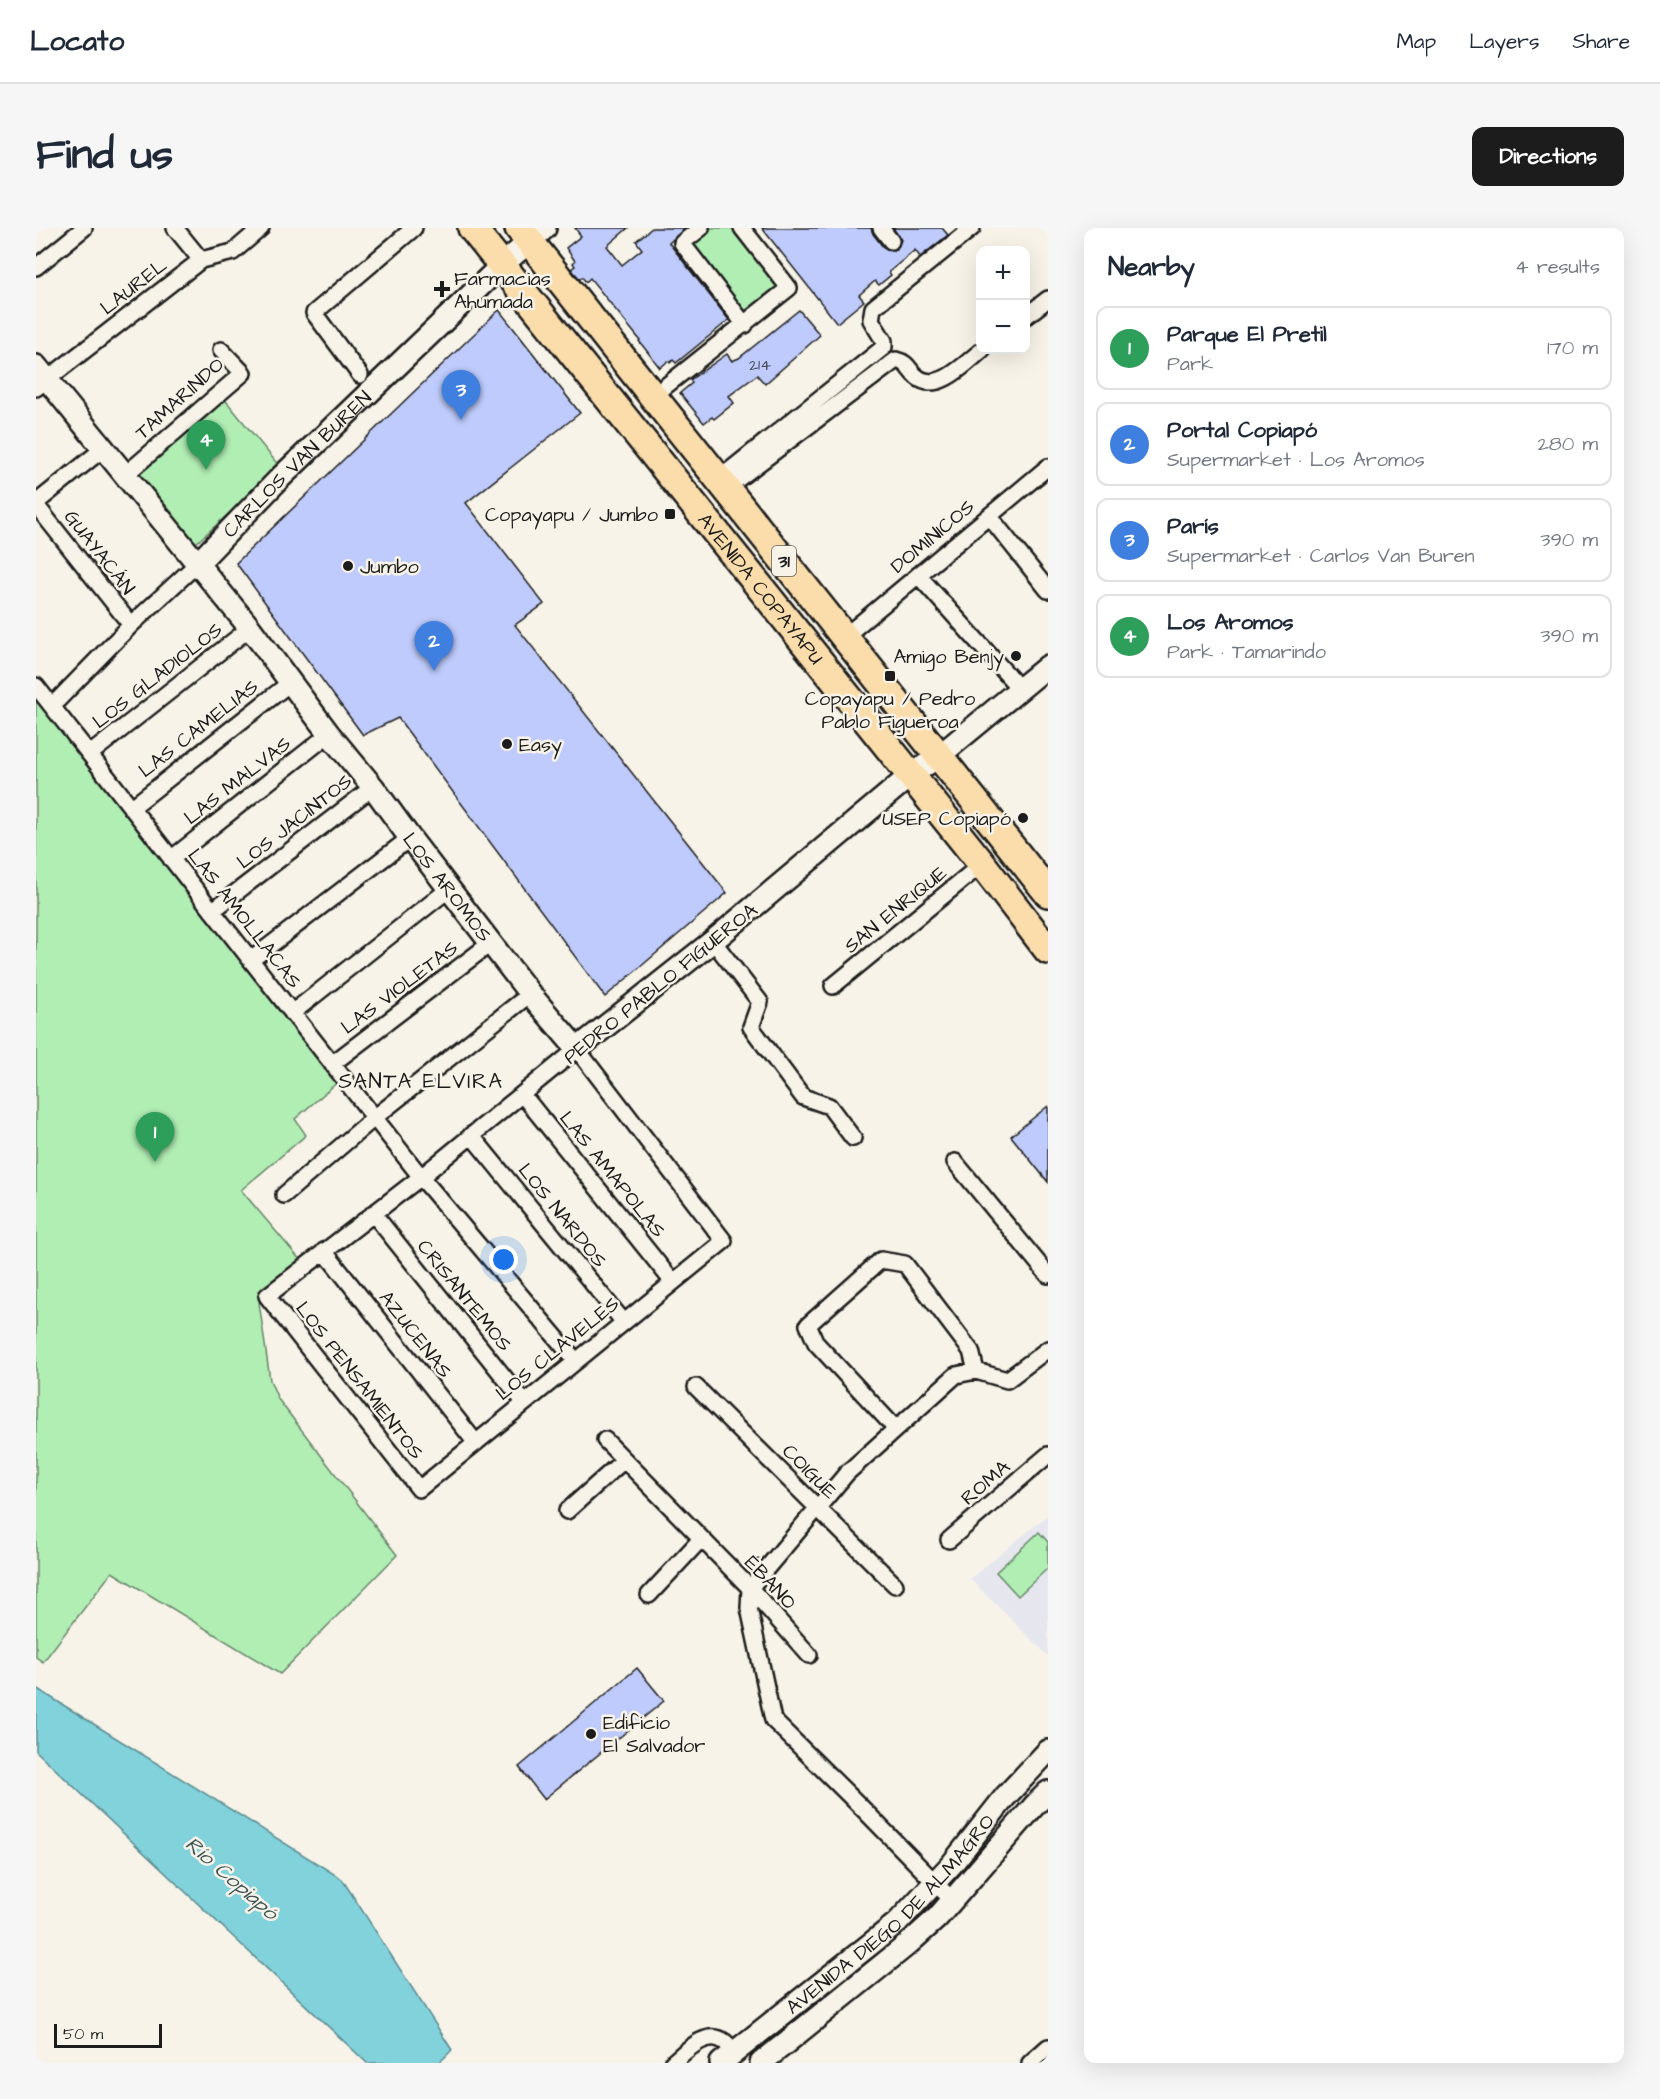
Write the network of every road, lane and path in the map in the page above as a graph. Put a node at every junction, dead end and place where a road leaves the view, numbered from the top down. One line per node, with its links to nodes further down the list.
1 (84, 228): 14 (street)
2 (175, 228): 12 (street)
3 (261, 228): 12 (street, LAUREL)
4 (414, 228): 20 (street)
5 (472, 228): 13 (highway, AVENIDA COPAYAPU / 31)
6 (701, 228): 17 (street)
7 (881, 228): 11 (street)
8 (972, 228): 26 (street)
9 (746, 230): 17 (street)
10 (532, 233): 13 (street, CARLOS VAN BUREN); 22 (highway, AVENIDA COPAYAPU / 31)
11 (891, 241)
12 (201, 260): 21 (street, LAUREL)
13 (502, 265): 29 (street, CARLOS VAN BUREN); 33 (highway, AVENIDA COPAYAPU / 31)
14 (36, 267)
15 (1048, 299): 16 (street)
16 (1030, 313)
17 (745, 325): 22 (street)
18 (222, 350): 25 (street, TAMARINDO)
19 (977, 354): 26 (street)
20 (360, 375)
21 (40, 378): 23 (street, LOS AROMOS)
22 (652, 397): 26 (highway, AVENIDA COPAYAPU / 31)
23 (104, 448): 25 (street, LOS AROMOS); 27 (street)
24 (1048, 467): 28 (street, DOMINICOS)
25 (125, 475): 29 (street, LOS AROMOS)
26 (722, 484): 32 (highway, AVENIDA COPAYAPU / 31)
27 (36, 504): 34 (street, GUAYACÁN)
28 (989, 516): 30 (street, DOMINICOS); 31 (street)
29 (198, 563): 34 (street, CARLOS VAN BUREN); 35 (street, LOS AROMOS)
30 (918, 575): 36 (street, DOMINICOS); 40 (street)
31 (1048, 590)
32 (816, 601): 33 (highway); 36 (highway, AVENIDA COPAYAPU / 31)
33 (788, 622): 45 (highway, AVENIDA COPAYAPU / 31)
34 (131, 625): 41 (street, CARLOS VAN BUREN)
35 (250, 628): 38 (street, LOS AROMOS); 43 (street, LOS GLADIOLOS)
36 (844, 637): 44 (highway, AVENIDA COPAYAPU / 31)
37 (1048, 666): 40 (street, PEDRO PABLO FIGUEROA)
38 (291, 682): 42 (street, LOS AROMOS); 47 (street, LAS CAMELIAS)
39 (36, 686): 41 (street, LAS AMOLLACAS)
40 (1020, 689): 44 (street, PEDRO PABLO FIGUEROA)
41 (52, 706): 43 (street, LAS AMOLLACAS)
42 (329, 734): 46 (street, LOS AROMOS); 49 (street, LAS MALVAS)
43 (90, 754): 47 (street, LAS AMOLLACAS)
44 (939, 756): 45 (street, PEDRO PABLO FIGUEROA); 52 (highway, AVENIDA COPAYAPU / 31)
45 (911, 775): 50 (highway, AVENIDA COPAYAPU / 31); 54 (street, PEDRO PABLO FIGUEROA)
46 (373, 787): 48 (street, LOS AROMOS); 53 (street, LOS JACINTOS)
47 (131, 808): 49 (street, LAS AMOLLACAS)
48 (410, 838): 51 (street, LOS AROMOS); 57 (street)
49 (171, 859): 53 (street, LAS AMOLLACAS)
50 (982, 864): 56 (highway, AVENIDA COPAYAPU / 31); 58 (street, SAN ENRIQUE)
51 (449, 889): 55 (street, LOS AROMOS); 60 (street)
52 (1048, 894)
53 (212, 911): 57 (street, LAS AMOLLACAS)
54 (713, 941): 61 (street, PEDRO PABLO FIGUEROA); 66 (street)
55 (491, 944): 59 (street, LOS AROMOS); 62 (street, LAS VIOLETAS)
56 (1048, 950)
57 (251, 960): 60 (street, LAS AMOLLACAS)
58 (833, 986)
59 (530, 994): 61 (street, LOS AROMOS); 64 (street)
60 (292, 1013): 62 (street, LAS AMOLLACAS)
61 (577, 1049): 63 (street, PEDRO PABLO FIGUEROA); 71 (street, LOS AROMOS)
62 (332, 1064): 64 (street, LAS AMOLLACAS)
63 (522, 1094): 65 (street, PEDRO PABLO FIGUEROA); 74 (street, LAS AMAPOLAS)
64 (374, 1118): 68 (street, LAS AMOLLACAS); 69 (street)
65 (471, 1135): 68 (street, PEDRO PABLO FIGUEROA); 76 (street, LOS NARDOS)
66 (853, 1138)
67 (955, 1162): 73 (street)
68 (421, 1177): 70 (street, PEDRO PABLO FIGUEROA); 78 (street, LAS AMOLLACAS)
69 (284, 1195)
70 (373, 1213): 72 (street, PEDRO PABLO FIGUEROA); 81 (street, CRISANTEMOS)
71 (724, 1240): 74 (street, LOS CLAVELES)
72 (324, 1251): 75 (street, PEDRO PABLO FIGUEROA); 84 (street, AZUCENAS)
73 (1048, 1275)
74 (672, 1281): 76 (street, LOS CLAVELES)
75 (267, 1296): 87 (street, LOS PENSAMIENTOS)
76 (623, 1321): 78 (street, LOS CLAVELES)
77 (1048, 1349): 79 (street)
78 (575, 1360): 81 (street, LOS CLAVELES)
79 (976, 1371): 82 (street); 82 (street)
80 (696, 1387): 88 (street, COIGUE)
81 (524, 1402): 84 (street, LOS CLAVELES)
82 (896, 1429): 88 (street)
83 (605, 1440): 86 (street, ÉBANO)
84 (476, 1443): 87 (street, LOS CLAVELES)
85 (1048, 1455): 91 (street, ROMA)
86 (624, 1460): 89 (street); 90 (street, ÉBANO)
87 (419, 1489)
88 (819, 1509): 92 (street, COIGUE); 93 (street)
89 (567, 1511)
90 (701, 1539): 93 (street, ÉBANO); 94 (street)
91 (949, 1540)
92 (895, 1585)
93 (750, 1588): 95 (street, ÉBANO); 98 (street)
94 (649, 1595)
95 (809, 1655)
96 (1048, 1751): 98 (street, AVENIDA DIEGO DE ALMAGRO)
97 (1048, 1792): 99 (street, AVENIDA DIEGO DE ALMAGRO)
98 (935, 1883): 99 (street); 101 (street, AVENIDA DIEGO DE ALMAGRO)
99 (952, 1900): 104 (street, AVENIDA DIEGO DE ALMAGRO)
100 (1048, 2047): 102 (street)
101 (733, 2059): 103 (street)
102 (1037, 2062)
103 (672, 2063)
104 (761, 2063)

